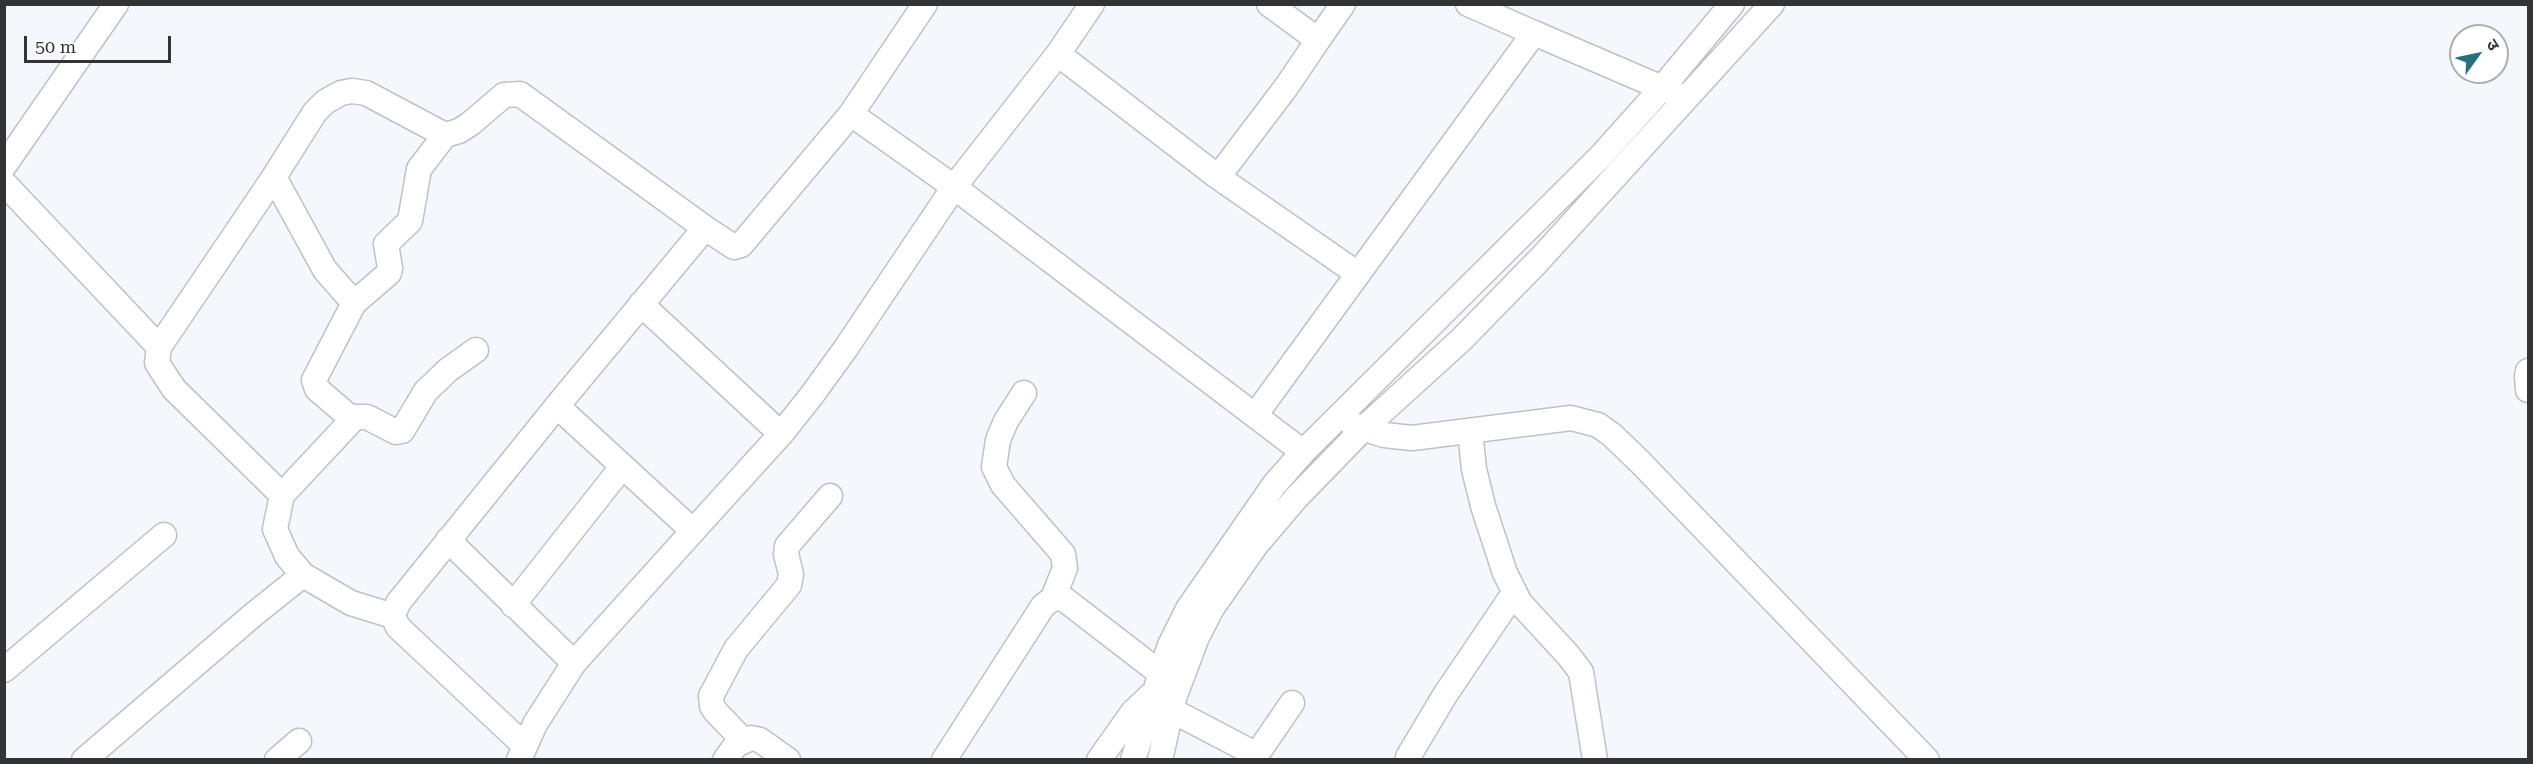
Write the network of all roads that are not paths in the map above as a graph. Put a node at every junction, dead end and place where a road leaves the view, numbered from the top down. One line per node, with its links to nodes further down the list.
1 (116, 4): 16 (street)
2 (925, 4): 14 (street)
3 (1092, 4): 11 (street)
4 (1269, 4): 10 (street)
5 (1343, 4): 10 (street)
6 (1468, 4): 9 (street)
7 (1732, 4): 12 (street)
8 (1772, 4): 13 (street)
9 (1534, 33): 12 (street); 22 (street)
10 (1318, 40): 18 (street)
11 (1058, 54): 18 (street); 20 (street)
12 (1662, 88): 13 (street); 23 (street)
13 (1686, 98): 24 (street)
14 (851, 114): 20 (street); 21 (street)
15 (445, 135): 17 (street); 21 (street); 25 (street)
16 (4, 166)
17 (274, 177): 25 (street); 27 (street)
18 (1218, 177): 22 (street)
19 (4, 183): 27 (street)
20 (954, 187): 33 (street); 38 (street)
21 (705, 228): 26 (street)
22 (1358, 274): 33 (street)
23 (1475, 280): 24 (street); 34 (street)
24 (1500, 300): 36 (street)
25 (354, 303): 35 (street)
26 (641, 304): 32 (street); 38 (street)
27 (159, 347): 41 (street)
28 (477, 350): 35 (street)
29 (2529, 371): 30 (street)
30 (2529, 390)
31 (1024, 393): 48 (street)
32 (557, 406): 40 (street); 45 (street)
33 (1256, 414): 39 (street)
34 (1337, 418): 36 (street); 39 (street)
35 (352, 419): 41 (street)
36 (1363, 429): 37 (street); 53 (street)
37 (1470, 431): 47 (street); 70 (street)
38 (781, 434): 43 (street)
39 (1303, 452): 53 (street)
40 (622, 466): 43 (street); 49 (street)
41 (282, 495): 46 (street)
42 (830, 496): 56 (street)
43 (693, 531): 51 (street)
44 (164, 535): 52 (street)
45 (448, 540): 49 (street); 50 (street)
46 (303, 575): 50 (street); 61 (street)
47 (1514, 593): 60 (street); 69 (street)
48 (1053, 598): 53 (street); 65 (street)
49 (513, 605): 51 (street)
50 (393, 616): 58 (street)
51 (574, 663): 58 (street)
52 (4, 670)
53 (1165, 682): 55 (street); 66 (street); 67 (street)
54 (1292, 703): 59 (street)
55 (1171, 710): 59 (street); 68 (street)
56 (743, 740): 63 (street); 64 (street)
57 (299, 741): 62 (street)
58 (522, 752)
59 (1255, 757)
60 (1408, 757)
61 (84, 759)
62 (278, 759)
63 (725, 759)
64 (788, 759)
65 (944, 759)
66 (1099, 759)
67 (1133, 759)
68 (1160, 759)
69 (1595, 759)
70 (1927, 759)

